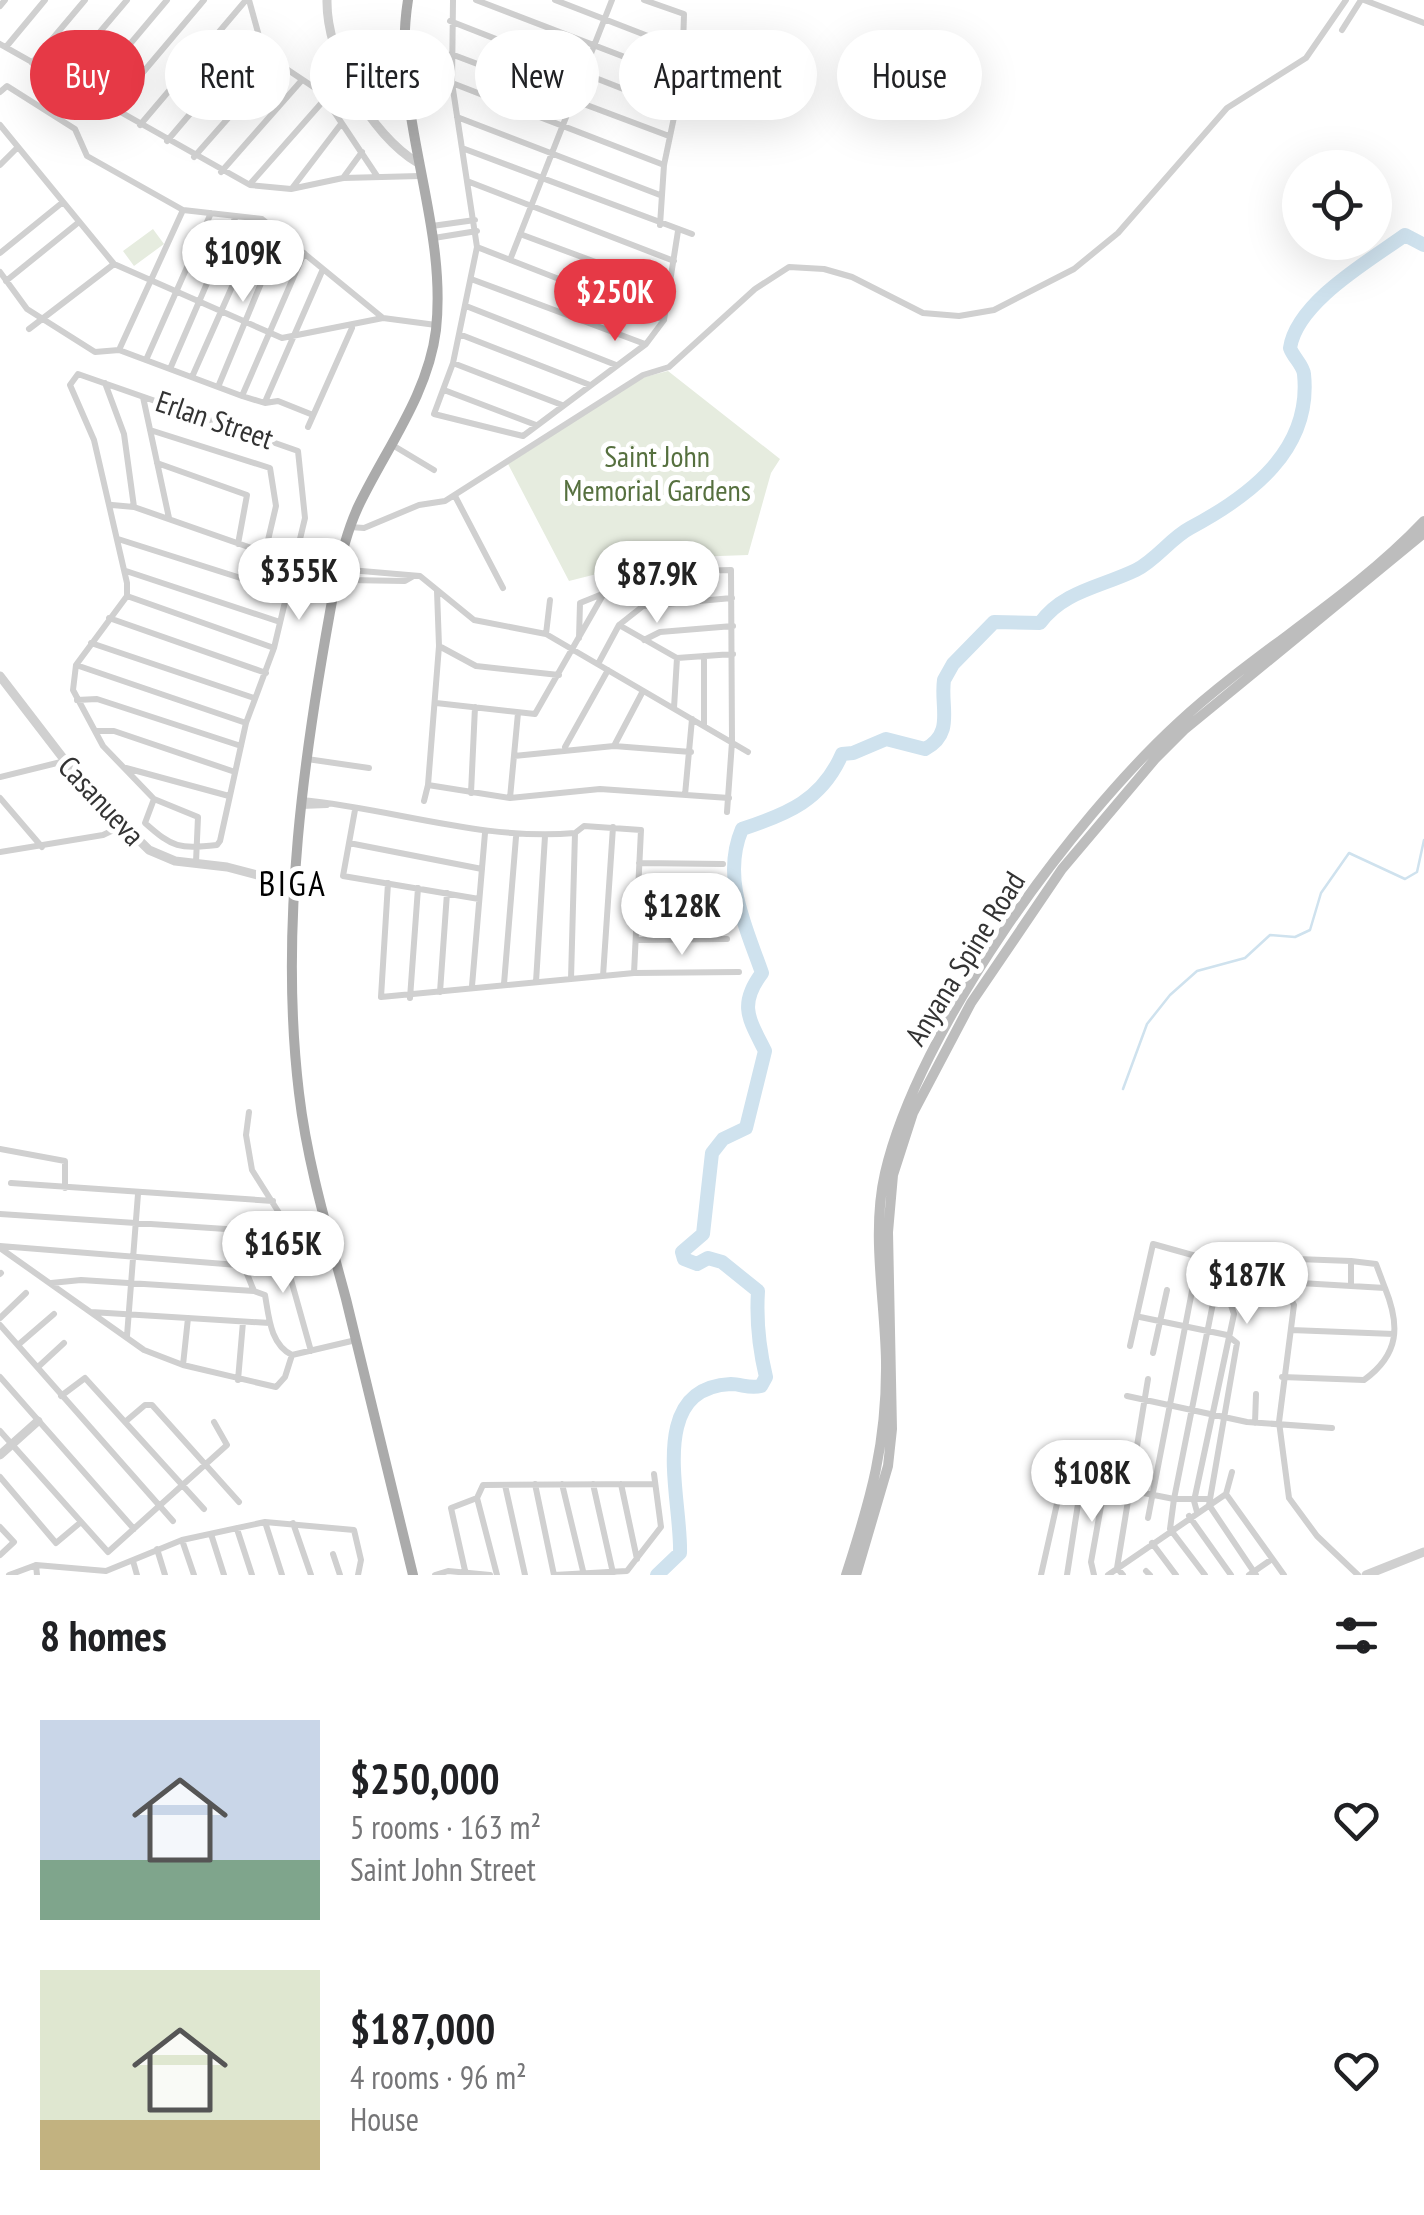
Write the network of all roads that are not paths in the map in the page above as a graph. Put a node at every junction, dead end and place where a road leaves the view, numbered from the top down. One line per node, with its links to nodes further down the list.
1 (45, 0): 30 (street)
2 (85, 0): 19 (street)
3 (127, 0): 20 (street)
4 (166, 0): 21 (street)
5 (204, 0): 32 (street)
6 (248, 0): 22 (street); 50 (street)
7 (327, 0): 59 (street)
8 (408, 0): 59 (main road)
9 (453, 0): 17 (street)
10 (476, 0): 24 (street)
11 (555, 0): 16 (street)
12 (612, 0): 16 (street)
13 (644, 0): 26 (street)
14 (1346, 0): 134 (street)
15 (1362, 0): 18 (street); 27 (street)
16 (604, 20): 25 (street); 29 (street)
17 (450, 21): 23 (street); 28 (street)
18 (1424, 23)
19 (59, 30)
20 (101, 30)
21 (141, 30)
22 (257, 30)
23 (450, 30)
24 (554, 30)
25 (631, 30)
26 (684, 30)
27 (1342, 30)
28 (475, 31)
29 (599, 31)
30 (3, 46): 31 (street)
31 (30, 61)
32 (145, 70)
33 (290, 73): 34 (street)
34 (302, 80): 36 (street); 62 (street)
35 (455, 85): 51 (street)
36 (310, 87)
37 (0, 92): 73 (street)
38 (455, 100): 41 (street)
39 (599, 110): 52 (street)
40 (310, 116): 68 (street)
41 (458, 117): 55 (street); 57 (street)
42 (130, 120): 50 (street)
43 (186, 120): 53 (street)
44 (227, 120): 58 (street)
45 (338, 120): 48 (street)
46 (565, 120): 51 (street)
47 (674, 120): 52 (street)
48 (341, 124): 56 (street); 69 (street)
49 (0, 125): 54 (street)
50 (140, 126): 53 (street)
51 (562, 127): 57 (street); 61 (street)
52 (669, 136): 61 (street)
53 (167, 142): 58 (street)
54 (18, 147): 60 (street); 71 (street)
55 (460, 147): 66 (street); 67 (street)
56 (362, 152): 63 (street); 65 (street)
57 (552, 154): 67 (street); 70 (street)
58 (194, 158): 62 (street)
59 (418, 163): 64 (main road)
60 (0, 165)
61 (664, 165): 70 (street)
62 (220, 172): 68 (street)
63 (377, 176): 64 (street); 65 (street)
64 (420, 176): 81 (main road)
65 (342, 178): 69 (street)
66 (466, 180): 72 (street); 77 (street)
67 (540, 180): 72 (street); 79 (street)
68 (250, 186): 69 (street)
69 (291, 188)
70 (660, 194): 79 (street)
71 (64, 202): 78 (street); 87 (street)
72 (530, 207): 83 (street); 90 (street)
73 (183, 210): 74 (street); 95 (street)
74 (211, 213): 75 (street); 98 (street)
75 (236, 216): 76 (street); 99 (street)
76 (262, 219): 85 (street); 101 (street)
77 (475, 220): 80 (street); 81 (street)
78 (79, 221): 91 (street); 96 (street)
79 (660, 224): 82 (street)
80 (477, 231): 81 (street); 86 (street)
81 (430, 232): 106 (main road)
82 (678, 232): 84 (street); 90 (street)
83 (520, 234): 89 (street); 97 (street)
84 (692, 234)
85 (281, 235): 88 (street); 105 (street)
86 (477, 247): 89 (street); 94 (street)
87 (0, 253)
88 (304, 254): 92 (street); 109 (street)
89 (510, 260): 104 (street)
90 (674, 261): 97 (street)
91 (114, 264): 95 (street); 102 (street)
92 (323, 269): 103 (street); 111 (street)
93 (0, 272): 96 (street)
94 (471, 278): 100 (street); 112 (street)
95 (151, 280): 98 (street); 113 (street)
96 (6, 281): 102 (street)
97 (671, 290): 104 (street)
98 (177, 292): 99 (street); 114 (street)
99 (199, 302): 101 (street); 117 (street)
100 (466, 306): 110 (street); 116 (street)
101 (220, 311): 105 (street); 118 (street)
102 (44, 318): 108 (street); 113 (street)
103 (382, 318): 106 (street); 107 (street)
104 (664, 320): 112 (street)
105 (244, 322): 109 (street); 121 (street)
106 (436, 325): 131 (main road)
107 (352, 327): 111 (street); 127 (street)
108 (29, 329)
109 (269, 332): 111 (street); 124 (street)
110 (460, 334): 115 (street); 120 (street)
111 (293, 337): 125 (street)
112 (646, 344): 116 (street)
113 (119, 350): 114 (street)
114 (146, 360): 117 (street)
115 (453, 363): 122 (street); 126 (street)
116 (616, 365): 120 (street)
117 (170, 369): 118 (street)
118 (192, 377): 121 (street)
119 (104, 382): 123 (street, Erlan Street); 135 (street, Erlan Street); 136 (street)
120 (591, 386): 126 (street)
121 (218, 387): 124 (street)
122 (444, 390): 128 (street); 128 (street)
123 (143, 395): 130 (street); 144 (street, Erlan Street)
124 (242, 396): 125 (street)
125 (265, 403): 127 (street)
126 (563, 406): 128 (street)
127 (313, 416): 129 (street)
128 (537, 426)
129 (308, 427)
130 (150, 430): 132 (street); 143 (street)
131 (394, 446): 133 (street); 139 (main road)
132 (157, 463): 137 (street); 142 (street)
133 (434, 470)
134 (455, 496): 139 (street); 147 (street)
135 (112, 505): 136 (street); 141 (street)
136 (134, 507): 137 (street)
137 (169, 518): 142 (street)
138 (1424, 521): 383 (main road, Anyana Spine Road)
139 (350, 527): 146 (main road)
140 (1424, 533): 384 (main road, Anyana Spine Road)
141 (118, 539): 145 (street); 149 (street)
142 (238, 544): 143 (street)
143 (264, 554): 144 (street)
144 (299, 564): 146 (street); 149 (street)
145 (126, 571): 151 (street); 155 (street)
146 (337, 574): 148 (street); 192 (main road)
147 (503, 588)
148 (437, 590): 158 (street); 162 (street)
149 (288, 593): 155 (street)
150 (603, 594): 152 (street); 159 (street); 159 (street)
151 (127, 596): 154 (street); 163 (street)
152 (732, 598): 156 (street); 157 (street)
153 (550, 600): 158 (street)
154 (110, 618): 161 (street); 171 (street)
155 (280, 622): 163 (street)
156 (619, 624): 160 (street); 168 (street)
157 (733, 626): 160 (street); 165 (street)
158 (546, 634): 164 (street)
159 (579, 638): 164 (street)
160 (644, 640): 167 (street)
161 (90, 643): 169 (street); 175 (street)
162 (439, 646): 173 (street); 177 (street)
163 (274, 648): 171 (street)
164 (573, 649): 168 (street); 173 (street)
165 (733, 654): 166 (street); 185 (street)
166 (704, 656): 167 (street); 183 (street)
167 (677, 658): 179 (street)
168 (598, 664): 170 (street)
169 (76, 665): 176 (street); 182 (street)
170 (608, 670): 174 (street); 188 (street)
171 (266, 674): 175 (street)
172 (0, 676): 193 (street, Casanueva)
173 (558, 676): 180 (street)
174 (644, 690): 179 (street); 187 (street)
175 (254, 698): 182 (street)
176 (77, 700): 184 (street); 186 (street)
177 (436, 704): 178 (street); 198 (street)
178 (474, 707): 180 (street); 199 (street)
179 (674, 708): 181 (street)
180 (518, 714): 191 (street)
181 (692, 718): 183 (street); 189 (street)
182 (246, 723): 186 (street)
183 (704, 725): 185 (street)
184 (94, 731): 194 (street); 196 (street)
185 (732, 742): 190 (street); 204 (street)
186 (241, 746): 196 (street)
187 (614, 746): 188 (street); 189 (street)
188 (564, 748): 191 (street)
189 (690, 752): 200 (street)
190 (748, 752)
191 (514, 756): 203 (street)
192 (307, 760): 195 (street); 207 (main road)
193 (64, 762): 197 (street); 210 (street, Casanueva)
194 (124, 768): 201 (street); 205 (street)
195 (369, 768)
196 (235, 772): 201 (street)
197 (0, 777)
198 (428, 785): 199 (street); 206 (street)
199 (471, 792): 203 (street)
200 (686, 795): 203 (street); 204 (street)
201 (230, 796): 217 (street)
202 (0, 798): 218 (street)
203 (510, 798)
204 (729, 798): 209 (street)
205 (154, 799): 217 (street); 217 (street)
206 (424, 801)
207 (302, 803): 208 (street); 225 (main road)
208 (355, 810): 212 (street); 216 (street)
209 (727, 812)
210 (122, 826): 218 (street); 220 (street, Casanueva)
211 (613, 827): 213 (street); 221 (street); 235 (street)
212 (484, 833): 214 (street); 223 (street)
213 (575, 833): 215 (street); 236 (street)
214 (516, 836): 215 (street); 238 (street)
215 (545, 836): 237 (street)
216 (350, 843): 223 (street); 224 (street)
217 (197, 847): 220 (street)
218 (42, 848): 219 (street)
219 (0, 852)
220 (196, 862): 225 (street, Casanueva)
221 (639, 863): 222 (street); 228 (street)
222 (723, 864)
223 (482, 868): 230 (street)
224 (388, 884): 226 (street); 241 (street)
225 (296, 885): 282 (main road)
226 (418, 888): 227 (street); 241 (street)
227 (447, 893): 230 (street); 240 (street)
228 (636, 894): 229 (street); 232 (street)
229 (714, 895)
230 (480, 899): 239 (street)
231 (727, 939): 232 (street)
232 (637, 940): 234 (street)
233 (739, 972): 234 (street)
234 (634, 973): 235 (street)
235 (603, 976): 236 (street)
236 (571, 979): 237 (street)
237 (536, 982): 238 (street)
238 (504, 984): 239 (street)
239 (472, 986): 240 (street)
240 (440, 992): 241 (street)
241 (410, 998)
242 (249, 1112): 247 (street)
243 (0, 1149): 245 (street)
244 (10, 1184): 245 (street)
245 (65, 1188): 246 (street)
246 (138, 1194): 247 (street); 249 (street)
247 (273, 1201): 250 (street)
248 (0, 1214): 249 (street)
249 (136, 1224): 250 (street); 252 (street)
250 (285, 1233): 258 (street)
251 (0, 1247): 252 (street); 260 (street)
252 (133, 1255): 256 (street); 261 (street)
253 (1199, 1256): 257 (street); 270 (street); 276 (street)
254 (1269, 1258): 255 (street); 257 (street); 259 (street)
255 (1351, 1261): 262 (street); 263 (street)
256 (242, 1264): 258 (street); 265 (street)
257 (1220, 1266): 277 (street); 280 (street)
258 (288, 1268): 286 (street)
259 (1282, 1282): 262 (street); 278 (street)
260 (50, 1284): 261 (street); 267 (street)
261 (131, 1285): 265 (street); 269 (street)
262 (1351, 1285): 263 (street)
263 (1385, 1288): 279 (street)
264 (1166, 1290): 274 (street)
265 (254, 1292): 275 (street)
266 (26, 1293): 272 (street)
267 (90, 1312): 269 (street); 281 (street)
268 (54, 1314): 284 (street)
269 (128, 1314): 271 (street); 281 (street)
270 (1140, 1317): 274 (street); 285 (street)
271 (188, 1318): 273 (street); 289 (street)
272 (0, 1322): 284 (street)
273 (243, 1322): 275 (street); 294 (street)
274 (1160, 1322): 276 (street); 287 (street)
275 (270, 1324): 288 (street)
276 (1186, 1326): 277 (street); 299 (street)
277 (1207, 1330): 280 (street); 300 (street)
278 (1291, 1330): 279 (street); 291 (street)
279 (1394, 1334): 291 (street)
280 (1227, 1335): 301 (street); 302 (street)
281 (126, 1337): 289 (street)
282 (356, 1340): 286 (street); 377 (main road)
283 (64, 1344): 290 (street)
284 (18, 1345): 290 (street)
285 (1130, 1346)
286 (310, 1351): 288 (street)
287 (1153, 1353)
288 (292, 1356): 294 (street)
289 (183, 1365): 294 (street)
290 (38, 1367): 296 (street)
291 (1282, 1377): 306 (street)
292 (0, 1378): 303 (street)
293 (1148, 1379): 298 (street)
294 (238, 1380)
295 (1256, 1394): 307 (street)
296 (61, 1396): 304 (street); 333 (street)
297 (1127, 1396): 298 (street)
298 (1146, 1401): 299 (street); 325 (street)
299 (1169, 1404): 300 (street); 326 (street)
300 (1192, 1410): 301 (street); 329 (street)
301 (1211, 1414): 302 (street); 330 (street)
302 (1226, 1416): 307 (street); 332 (street)
303 (38, 1420): 310 (street); 343 (street)
304 (125, 1422): 312 (street); 323 (street)
305 (214, 1422): 312 (street)
306 (1279, 1422): 307 (street); 308 (street); 393 (street)
307 (1255, 1423)
308 (1332, 1428)
309 (0, 1431): 310 (street)
310 (12, 1444): 311 (street); 339 (street)
311 (0, 1455)
312 (206, 1464): 323 (street); 331 (street)
313 (1232, 1472): 327 (street)
314 (654, 1474): 321 (street)
315 (0, 1477): 339 (street)
316 (1082, 1478): 322 (street); 385 (street); 386 (street)
317 (535, 1484): 318 (street); 324 (street); 381 (street)
318 (562, 1484): 319 (street); 382 (street)
319 (593, 1484): 320 (street); 364 (street)
320 (621, 1484): 321 (street); 353 (street)
321 (655, 1484): 353 (street)
322 (1105, 1484): 325 (street); 387 (street)
323 (182, 1485): 333 (street); 334 (street)
324 (505, 1485): 328 (street); 380 (street)
325 (1130, 1489): 326 (street); 359 (street)
326 (1154, 1494): 329 (street); 337 (street)
327 (1226, 1494): 332 (street); 354 (street)
328 (477, 1498): 361 (street); 379 (street)
329 (1174, 1499): 330 (street); 345 (street)
330 (1194, 1501): 332 (street); 335 (street)
331 (240, 1502)
332 (1209, 1502): 335 (street); 365 (street)
333 (160, 1506): 338 (street); 343 (street)
334 (204, 1510)
335 (1197, 1512): 336 (street)
336 (1189, 1516): 345 (street); 391 (street)
337 (1148, 1518)
338 (173, 1521)
339 (81, 1522): 343 (street)
340 (265, 1522): 341 (street); 344 (street); 373 (street)
341 (293, 1523): 362 (street); 374 (street)
342 (0, 1527): 352 (street)
343 (134, 1528)
344 (237, 1529): 346 (street); 372 (street)
345 (1170, 1529): 348 (street); 390 (street)
346 (210, 1534): 347 (street); 371 (street)
347 (182, 1540): 349 (street); 370 (street)
348 (1152, 1543): 359 (street); 389 (street)
349 (157, 1550): 355 (street); 369 (street)
350 (1424, 1552): 394 (street)
351 (333, 1554): 375 (street)
352 (0, 1555)
353 (637, 1558): 364 (street)
354 (1272, 1559): 365 (street); 392 (street)
355 (133, 1561): 358 (street); 368 (street)
356 (36, 1565): 357 (street); 366 (street); 367 (street)
357 (64, 1570): 360 (street)
358 (122, 1571): 360 (street)
359 (1120, 1572): 388 (street)
360 (93, 1573)
361 (466, 1573): 363 (street); 379 (street)
362 (357, 1574): 376 (street)
363 (453, 1574): 378 (street)
364 (613, 1574): 382 (street)
365 (1253, 1574)
366 (9, 1575)
367 (37, 1575)
368 (137, 1575)
369 (165, 1575)
370 (194, 1575)
371 (224, 1575)
372 (252, 1575)
373 (282, 1575)
374 (311, 1575)
375 (340, 1575)
376 (349, 1575)
377 (413, 1575)
378 (436, 1575)
379 (494, 1575)
380 (525, 1575)
381 (554, 1575): 382 (street)
382 (584, 1575)
383 (846, 1575)
384 (856, 1575)
385 (1041, 1575)
386 (1067, 1575)
387 (1094, 1575)
388 (1108, 1575)
389 (1176, 1575)
390 (1205, 1575)
391 (1231, 1575)
392 (1284, 1575)
393 (1358, 1575)
394 (1366, 1575)

